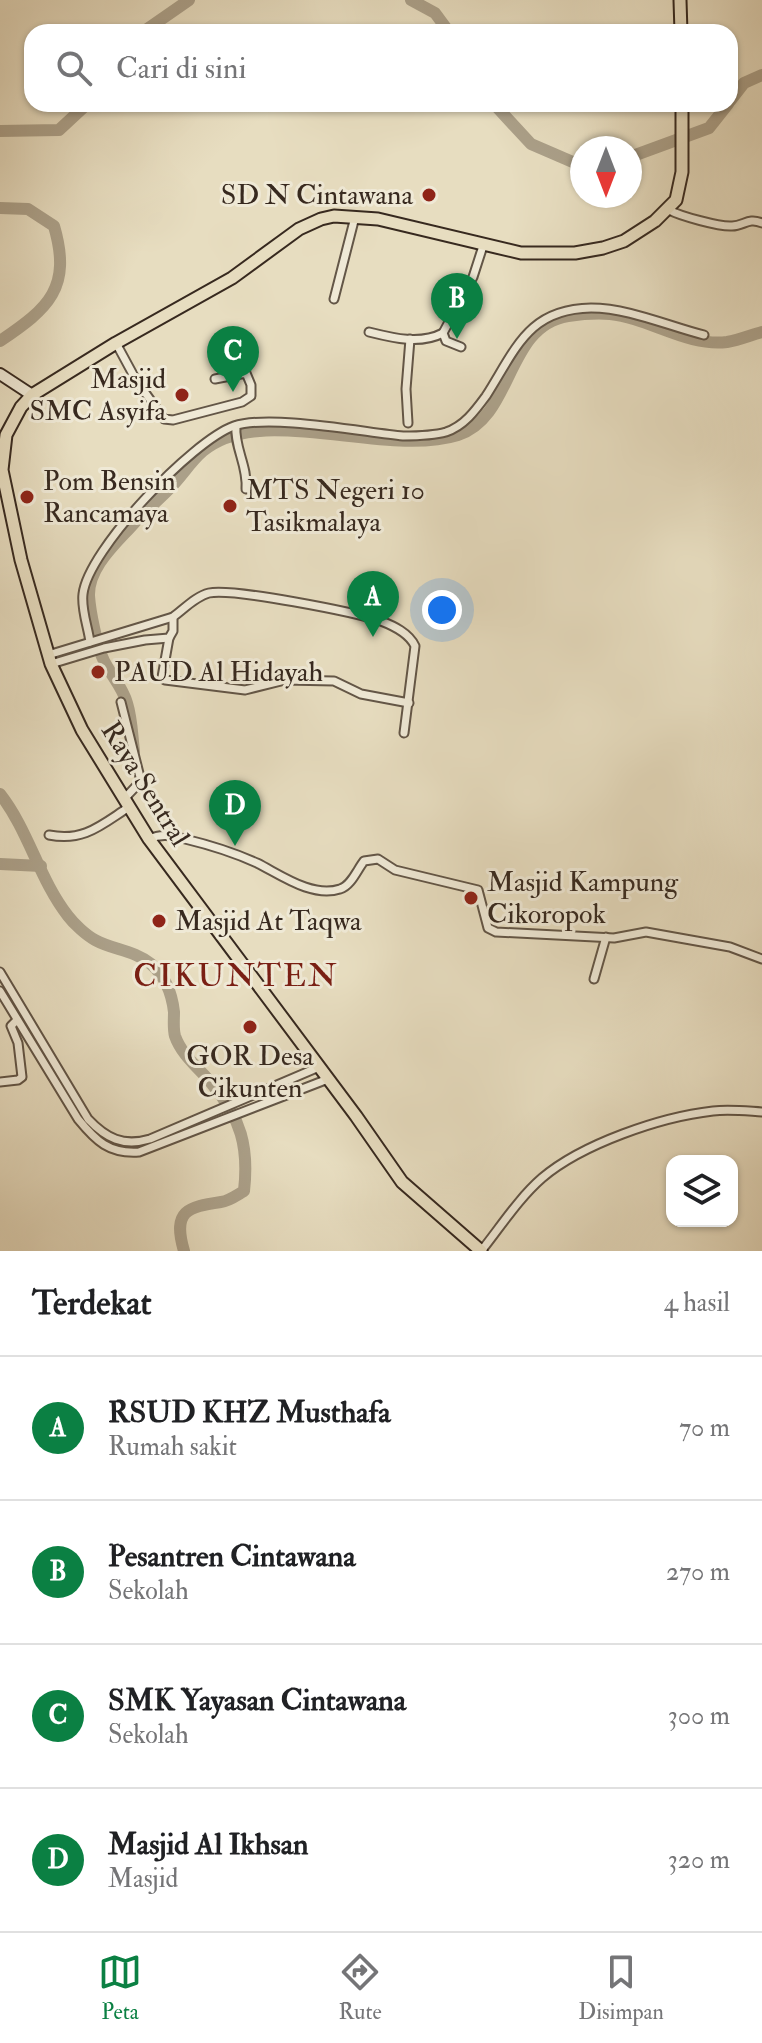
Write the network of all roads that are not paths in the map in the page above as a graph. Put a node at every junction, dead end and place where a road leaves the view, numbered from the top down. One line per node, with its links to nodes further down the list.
1 (680, 0): 2 (main road)
2 (681, 24)
3 (682, 112): 4 (main road)
4 (669, 210): 6 (street); 7 (main road)
5 (355, 217): 7 (main road); 8 (street); 13 (main road)
6 (762, 223)
7 (483, 246): 10 (street)
8 (334, 299)
9 (369, 332): 12 (street)
10 (443, 333): 12 (street); 14 (street)
11 (704, 335): 19 (street)
12 (410, 339): 18 (street)
13 (116, 343): 16 (street); 17 (main road)
14 (461, 347)
15 (0, 374): 17 (main road)
16 (215, 379)
17 (32, 395): 26 (main road, Raya Sentral)
18 (408, 423)
19 (236, 434): 20 (street); 25 (street)
20 (246, 489)
21 (173, 617): 22 (street); 23 (street); 28 (street)
22 (142, 626): 24 (street); 25 (street)
23 (169, 638): 24 (street); 28 (street)
24 (145, 640): 26 (street)
25 (95, 641): 26 (street)
26 (50, 659): 30 (main road, Raya Sentral)
27 (121, 702): 30 (street)
28 (409, 703): 29 (street)
29 (404, 733)
30 (126, 803): 31 (street); 32 (main road, Raya Sentral)
31 (49, 835)
32 (149, 839): 33 (street); 40 (main road, Raya Sentral)
33 (606, 937): 34 (street); 36 (street)
34 (762, 959)
35 (0, 972): 37 (street)
36 (594, 979)
37 (10, 987): 38 (street); 43 (street)
38 (0, 992): 39 (street)
39 (17, 1020): 42 (street); 43 (street)
40 (319, 1067): 41 (main road, Raya Sentral); 44 (street)
41 (328, 1079): 46 (street); 47 (main road, Raya Sentral)
42 (0, 1082)
43 (64, 1086): 44 (street); 46 (street)
44 (225, 1108): 46 (street)
45 (762, 1112): 47 (street)
46 (229, 1117)
47 (482, 1250)

